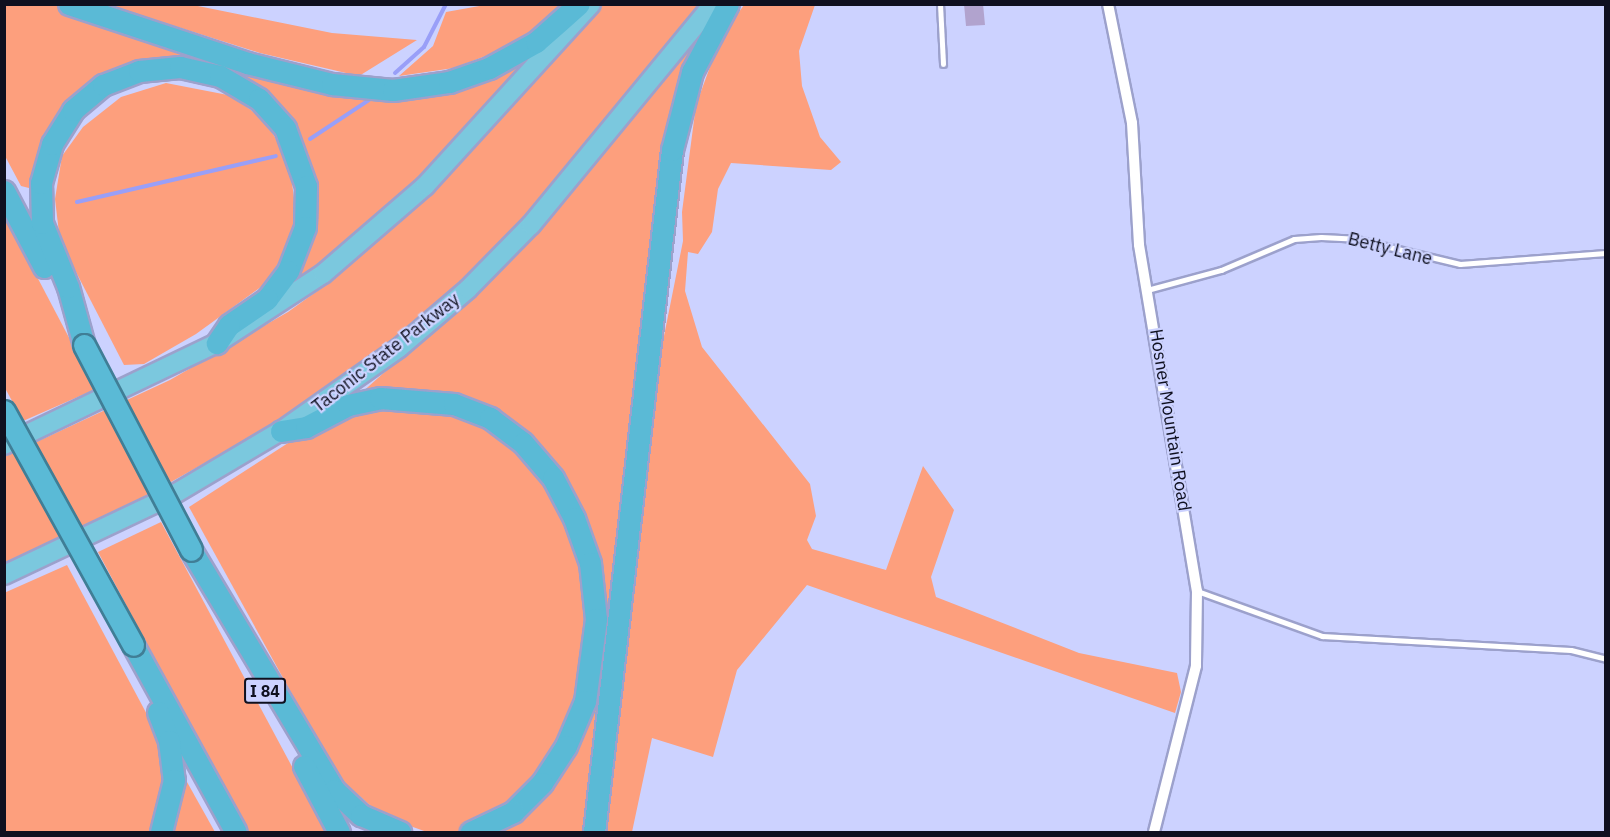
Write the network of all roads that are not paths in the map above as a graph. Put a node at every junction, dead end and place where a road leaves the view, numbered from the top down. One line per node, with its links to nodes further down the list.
1 (69, 4): 2 (highway)
2 (579, 4)
3 (591, 4): 12 (highway)
4 (713, 4): 15 (highway, Taconic State Parkway)
5 (728, 4): 27 (highway)
6 (940, 4): 8 (lane)
7 (1108, 4): 11 (street, Hosner Mountain Road)
8 (943, 64)
9 (4, 191): 13 (highway, I 84)
10 (1605, 253): 11 (lane, Betty Lane)
11 (1147, 290): 19 (street, Hosner Mountain Road)
12 (218, 343): 13 (highway); 16 (highway)
13 (84, 345): 17 (highway, I 84, bridge)
14 (4, 411): 20 (highway, bridge)
15 (281, 431): 18 (highway, Taconic State Parkway); 26 (highway)
16 (4, 445)
17 (190, 550): 24 (highway, I 84); 25 (highway)
18 (4, 575)
19 (1197, 591): 21 (lane); 28 (street, Hosner Mountain Road)
20 (134, 645): 22 (highway); 23 (highway)
21 (1605, 659)
22 (160, 832)
23 (236, 832)
24 (339, 832)
25 (400, 832)
26 (471, 832)
27 (594, 832)
28 (1154, 832)

